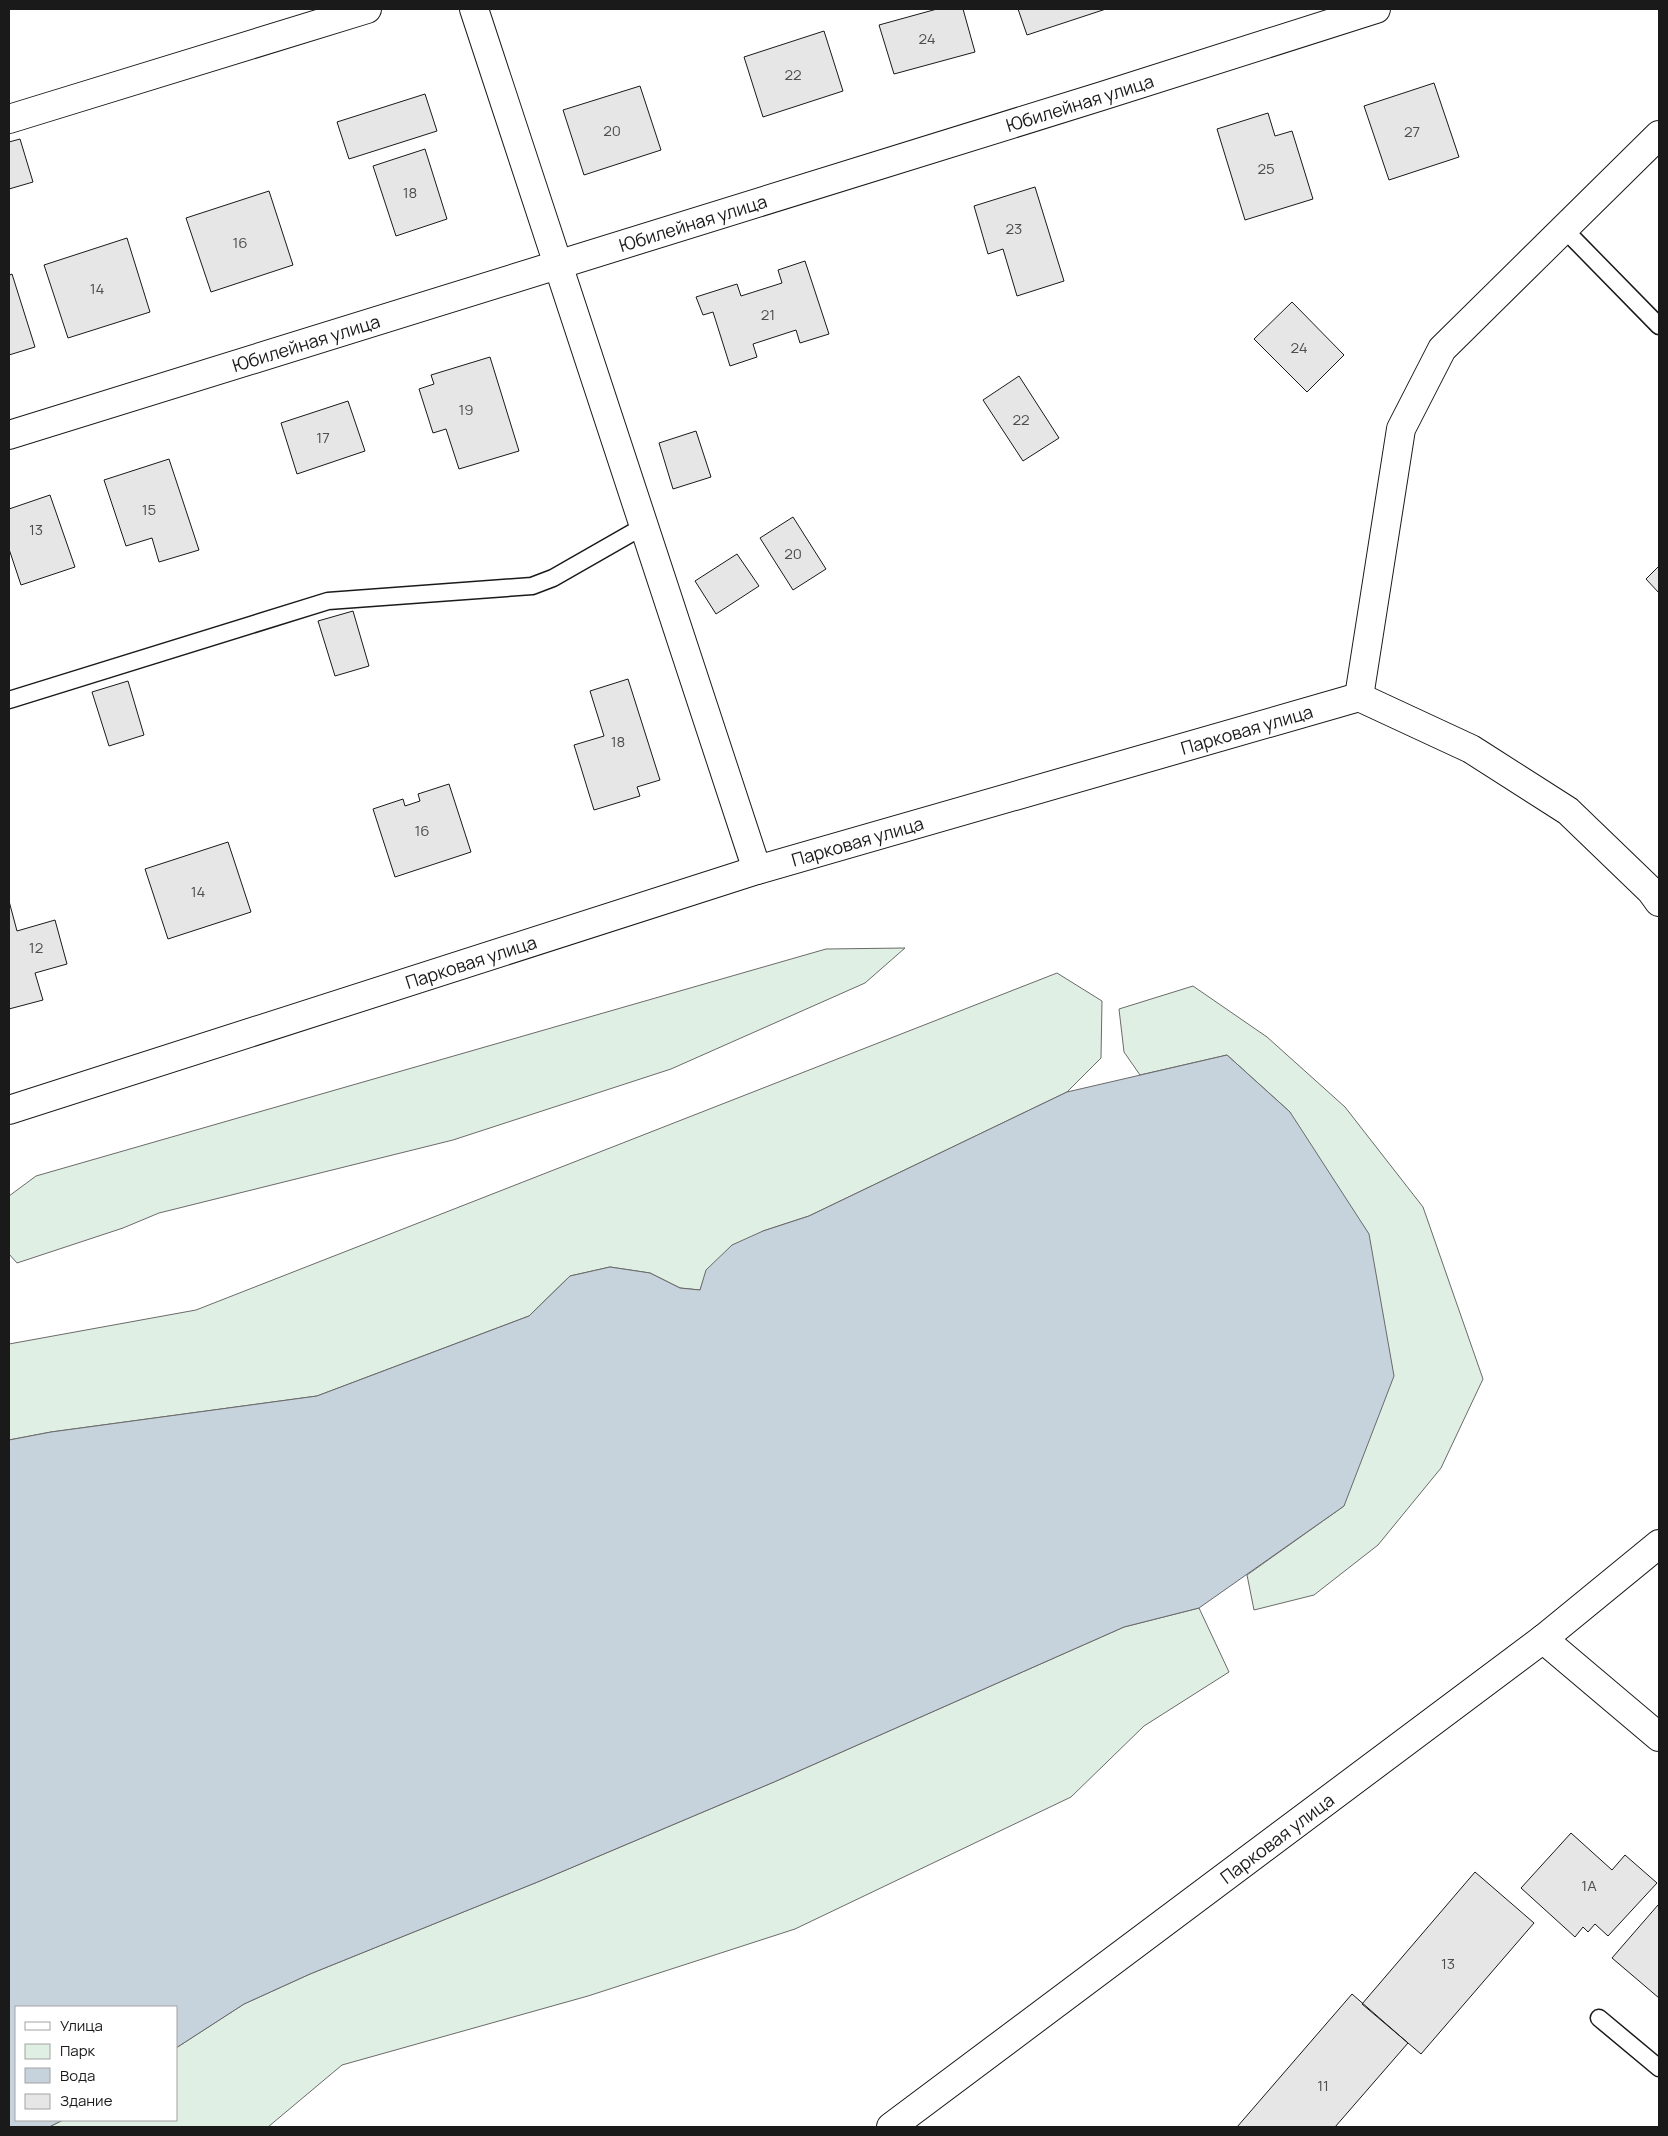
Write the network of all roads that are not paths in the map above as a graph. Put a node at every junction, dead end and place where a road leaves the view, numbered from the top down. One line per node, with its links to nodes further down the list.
1 (367, 9): 4 (street)
2 (474, 9): 7 (street)
3 (1376, 9): 7 (street, Юбилейная улица)
4 (9, 119)
5 (1659, 135): 6 (street)
6 (1564, 229): 8 (lane); 11 (street)
7 (558, 265): 9 (street, Юбилейная улица); 10 (street)
8 (1659, 326)
9 (9, 435)
10 (644, 526): 12 (lane); 13 (street)
11 (1359, 697): 13 (street, Парковая улица); 14 (street)
12 (9, 700)
13 (757, 870): 15 (street, Парковая улица)
14 (1659, 902)
15 (9, 1110)
16 (1659, 1544): 17 (street, Парковая улица)
17 (1543, 1640): 18 (street); 21 (street, Парковая улица)
18 (1659, 1737)
19 (1599, 2018): 20 (lane)
20 (1659, 2068)
21 (892, 2127)

